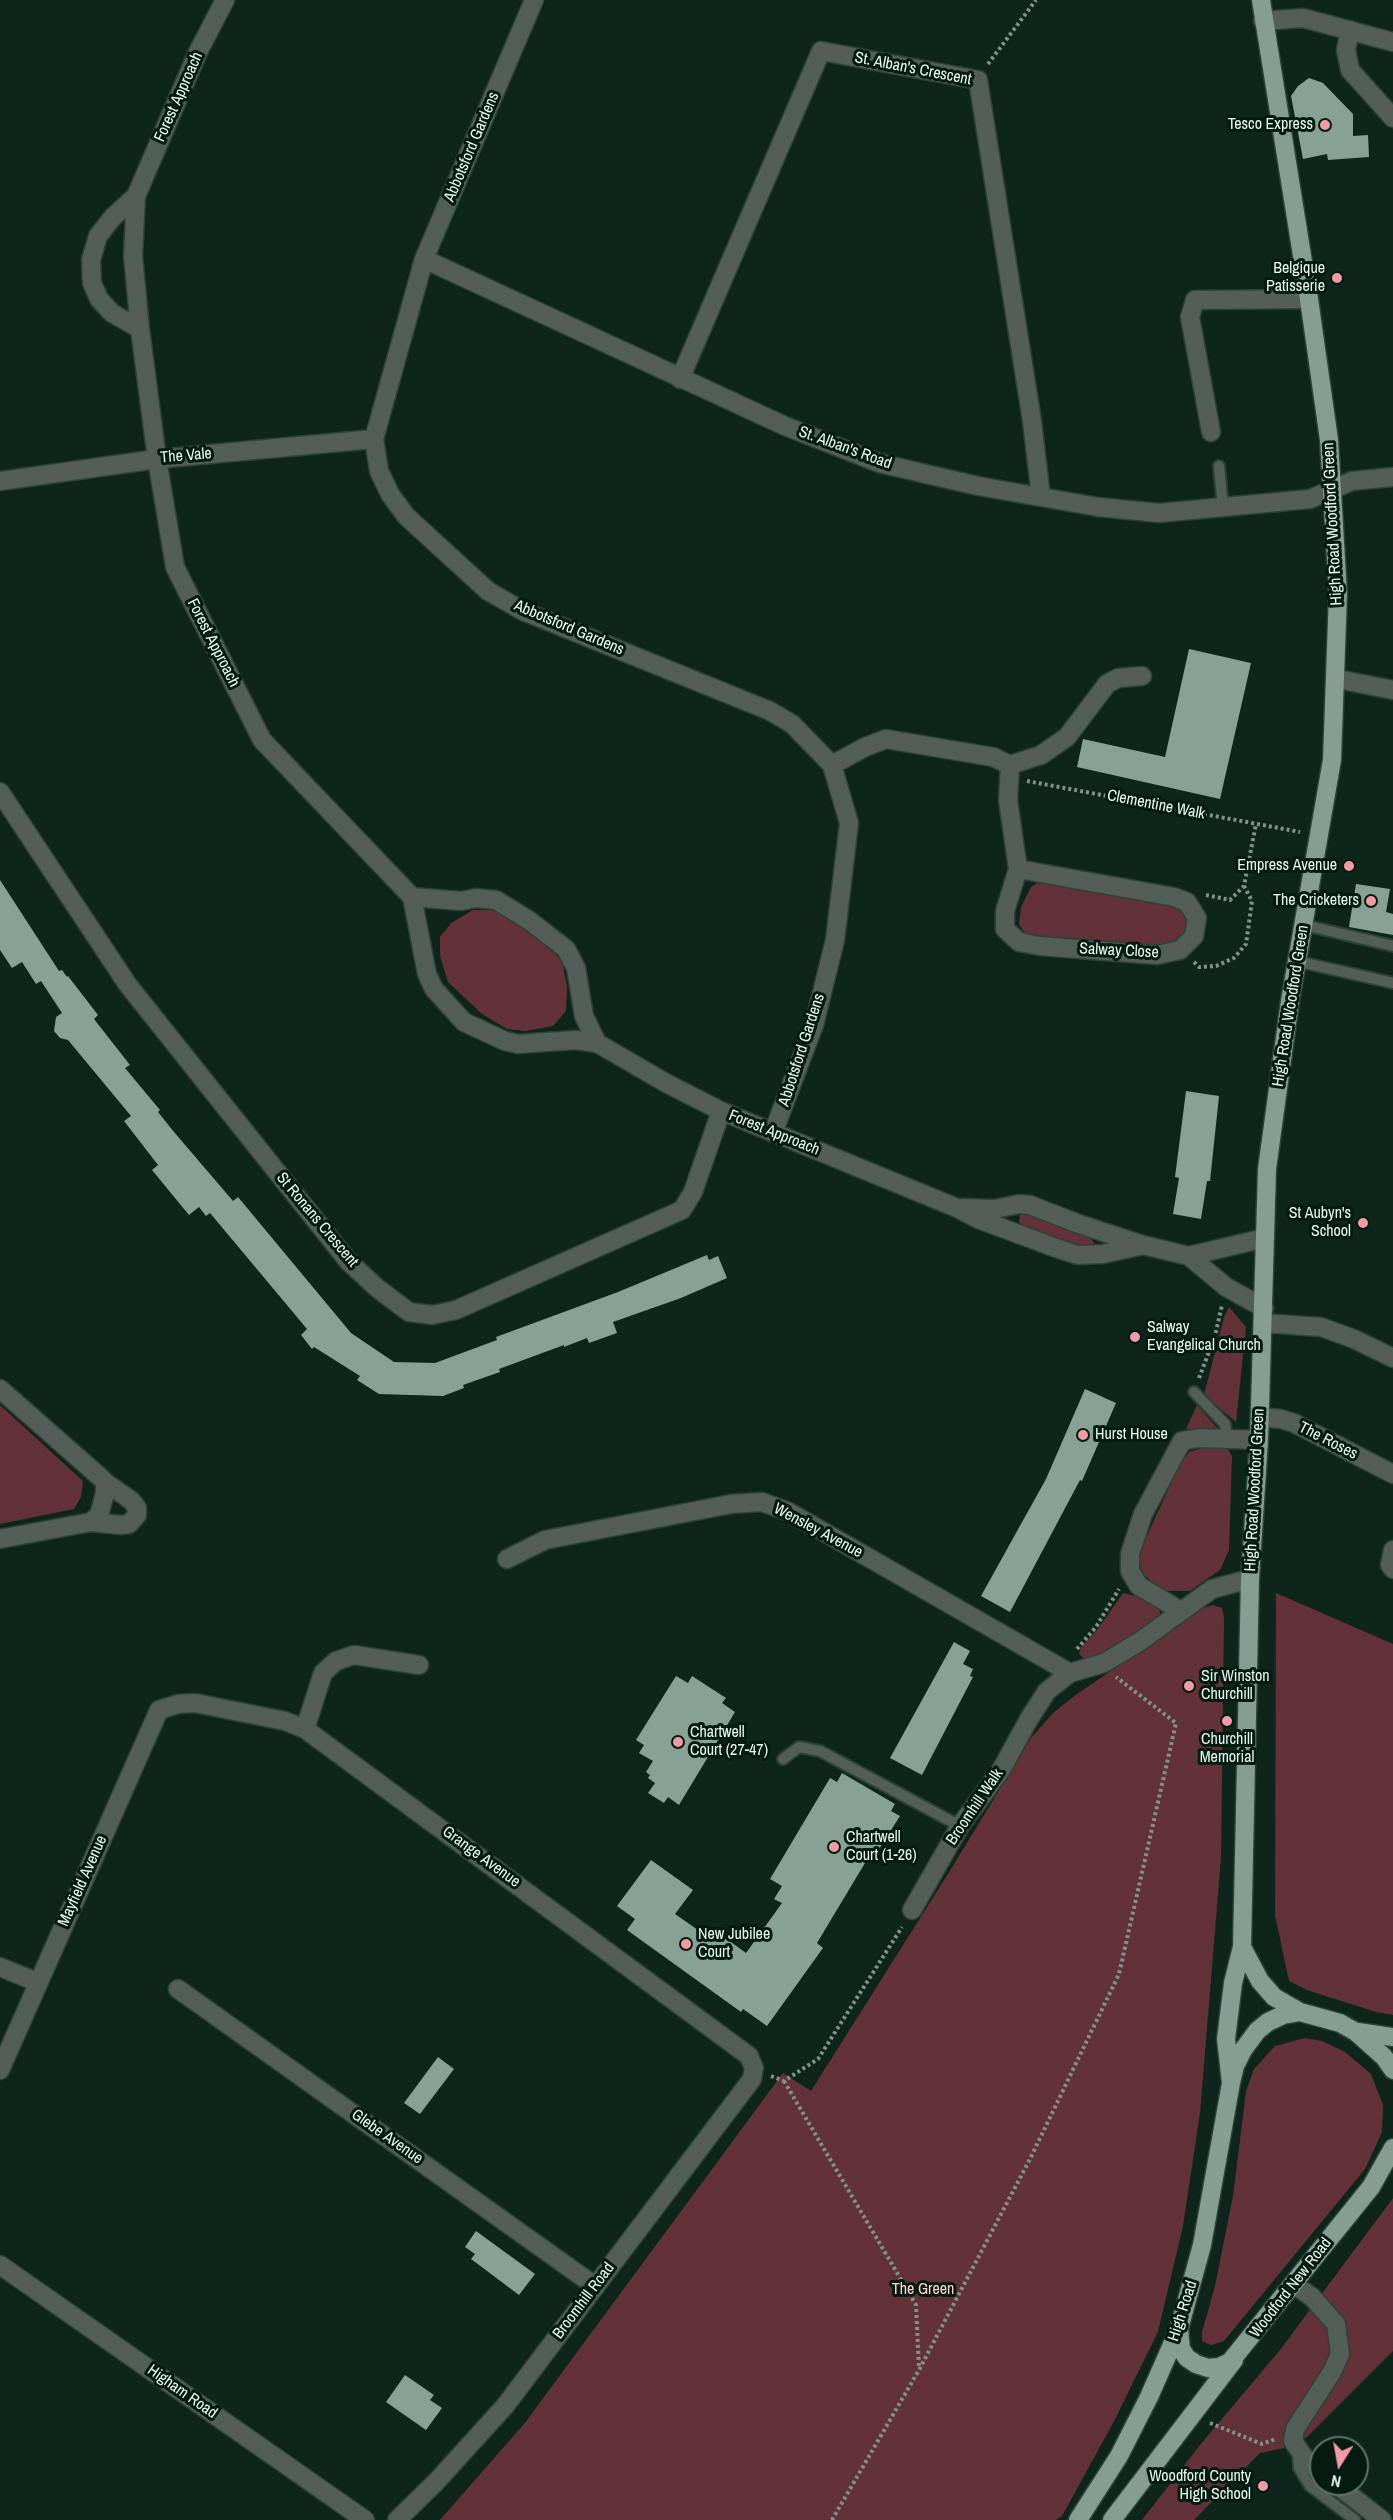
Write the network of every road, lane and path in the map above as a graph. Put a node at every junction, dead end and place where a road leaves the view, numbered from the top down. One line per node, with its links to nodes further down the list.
1 (225, 0): 10 (street, Forest Approach)
2 (534, 0): 11 (street, Abbotsford Gardens)
3 (1036, 0): 8 (path)
4 (1261, 0): 5 (main road, High Road Woodford Green)
5 (1263, 21): 6 (street); 12 (main road, High Road Woodford Green)
6 (1350, 30): 7 (street); 9 (street)
7 (1393, 42)
8 (978, 80): 14 (street, St. Alban's Crescent); 22 (street, St. Alban's Crescent)
9 (1393, 118)
10 (136, 196): 13 (street, Forest Approach); 13 (street, Forest Approach)
11 (424, 260): 14 (street, St. Alban's Road); 16 (street, Abbotsford Gardens)
12 (1309, 299): 15 (street); 21 (main road, High Road Woodford Green)
13 (140, 329): 17 (street, Forest Approach)
14 (680, 379): 22 (street, St. Alban's Road)
15 (1211, 432)
16 (374, 439): 17 (street, The Vale); 27 (street, Abbotsford Gardens)
17 (157, 459): 20 (street, The Vale); 34 (street, Forest Approach)
18 (1218, 466): 23 (lane)
19 (1393, 477): 21 (street, St. Alban's Road)
20 (0, 481)
21 (1333, 489): 23 (street, St. Alban's Road); 25 (main road, High Road Woodford Green)
22 (1041, 497): 23 (street, St. Alban's Road)
23 (1223, 508)
24 (1142, 676): 28 (street)
25 (1337, 679): 26 (street); 36 (main road, High Road Woodford Green)
26 (1393, 690)
27 (832, 765): 28 (street); 43 (street, Abbotsford Gardens)
28 (1009, 771): 30 (path, Clementine Walk); 32 (street, Salway Close)
29 (0, 792): 42 (street, St Ronans Crescent)
30 (1256, 824): 31 (path, Clementine Walk); 33 (path)
31 (1302, 833)
32 (1018, 869): 35 (street); 38 (street, Salway Close)
33 (1244, 886): 35 (path); 38 (path)
34 (412, 897): 41 (street); 41 (street, Forest Approach)
35 (1187, 902): 38 (street, Salway Close)
36 (1304, 925): 37 (lane); 39 (main road, High Road Woodford Green)
37 (1393, 946)
38 (1180, 950)
39 (1296, 961): 40 (lane); 45 (main road, High Road Woodford Green)
40 (1393, 983)
41 (597, 1043): 42 (street, Forest Approach)
42 (721, 1111): 43 (street, Forest Approach)
43 (773, 1133): 44 (street, Forest Approach)
44 (957, 1208): 46 (street, Forest Approach); 46 (street, Forest Approach)
45 (1265, 1238): 47 (street, Forest Approach); 49 (main road, High Road Woodford Green)
46 (1143, 1245): 47 (street, Forest Approach)
47 (1190, 1256): 49 (street, Forest Approach)
48 (1222, 1303): 52 (path)
49 (1263, 1315): 50 (street); 53 (main road, High Road Woodford Green)
50 (1393, 1358)
51 (0, 1389): 57 (street)
52 (1194, 1392): 54 (lane)
53 (1260, 1417): 55 (main road, High Road Woodford Green); 56 (street, The Roses)
54 (1227, 1439): 55 (street); 63 (street)
55 (1259, 1440): 64 (main road, High Road Woodford Green)
56 (1393, 1474)
57 (105, 1482): 58 (street); 58 (street)
58 (91, 1522): 59 (street)
59 (0, 1539)
60 (1393, 1550): 62 (street)
61 (507, 1559): 68 (street, Wensley Avenue)
62 (1393, 1569)
63 (1130, 1571): 65 (street); 68 (path)
64 (1250, 1579): 65 (street, Broomhill Walk); 74 (main road, High Road Woodford Green)
65 (1179, 1612): 66 (street, Broomhill Walk)
66 (1104, 1663): 68 (street, Broomhill Walk); 92 (path)
67 (419, 1665): 70 (street)
68 (1066, 1671): 72 (street, Broomhill Walk)
69 (178, 1704): 70 (street, Grange Avenue); 76 (street, Mayfield Avenue)
70 (305, 1729): 81 (street, Grange Avenue)
71 (783, 1759): 72 (lane)
72 (960, 1826): 73 (street, Broomhill Walk)
73 (912, 1910): 84 (path)
74 (1242, 1947): 78 (main road, High Road Woodford Green); 85 (main road, High Road Woodford Green)
75 (0, 1967): 76 (street)
76 (37, 1982): 82 (street, Mayfield Avenue)
77 (178, 1989): 89 (street, Glebe Avenue)
78 (1300, 2012): 79 (main road); 85 (main road)
79 (1356, 2032): 80 (main road); 83 (main road)
80 (1393, 2037)
81 (754, 2068): 84 (path); 89 (street, Broomhill Road)
82 (0, 2070)
83 (1393, 2070)
84 (784, 2081): 92 (path)
85 (1231, 2083): 90 (main road, High Road)
86 (1393, 2150): 88 (main road, Woodford New Road)
87 (0, 2265): 97 (street, Higham Road)
88 (1293, 2284): 91 (main road, Woodford New Road); 94 (street)
89 (596, 2286): 98 (street, Broomhill Road)
90 (1179, 2329): 91 (main road, Woodford New Road); 100 (main road, High Road)
91 (1239, 2354): 101 (main road)
92 (919, 2370): 99 (path)
93 (1209, 2423): 94 (path)
94 (1296, 2442): 95 (street); 102 (lane)
95 (1309, 2462)
96 (1351, 2496): 103 (street)
97 (365, 2520)
98 (397, 2520)
99 (832, 2520)
100 (1078, 2520)
101 (1112, 2520)
102 (1355, 2520)
103 (1382, 2520)

